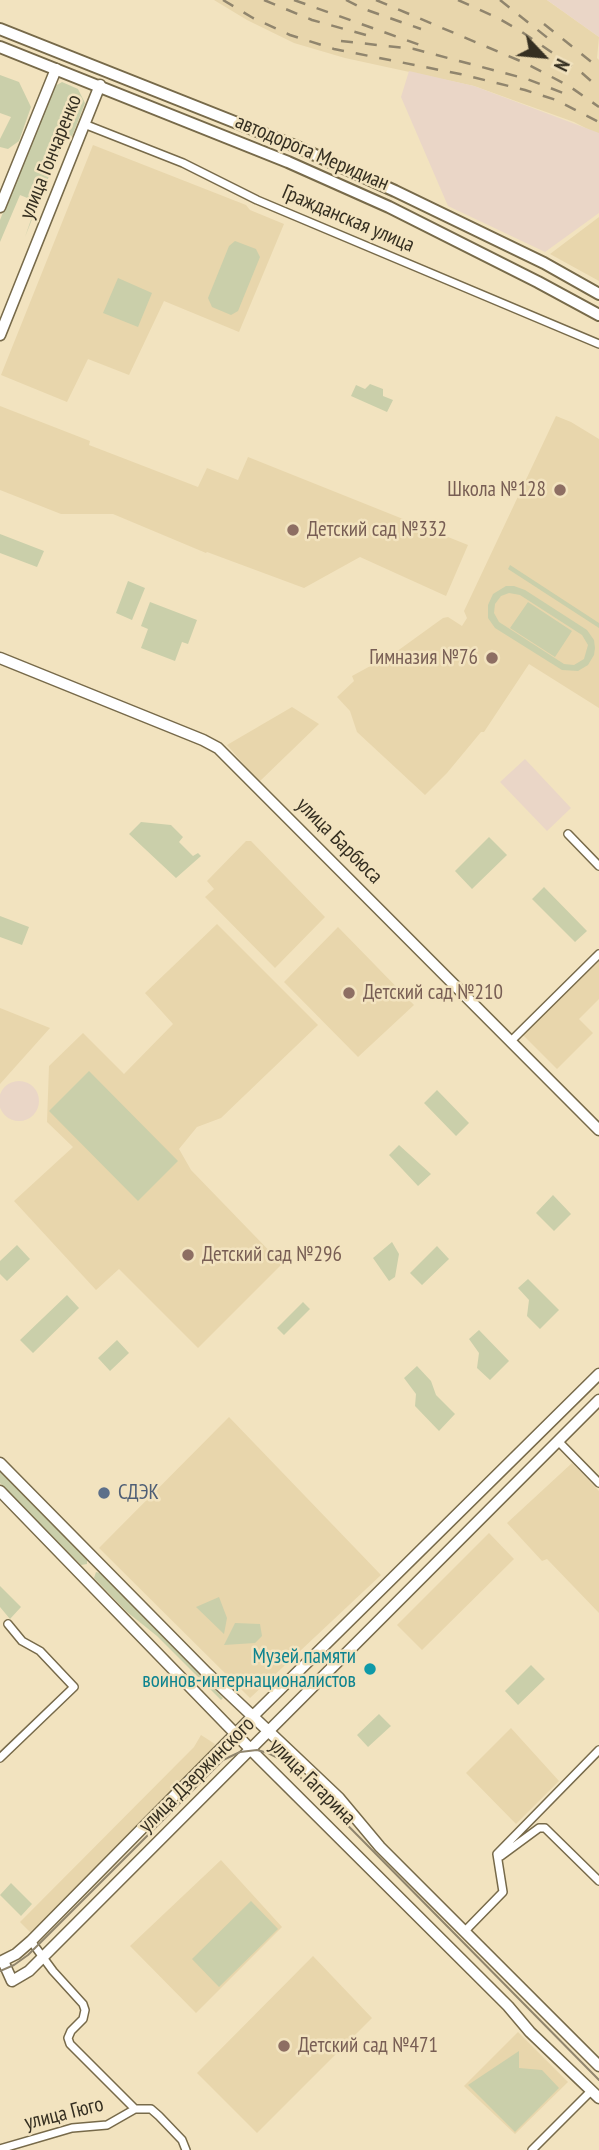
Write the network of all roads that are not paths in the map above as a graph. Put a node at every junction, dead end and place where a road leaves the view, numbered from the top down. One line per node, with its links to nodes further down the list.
1 (0, 29): 3 (main road, автодорога Меридиан)
2 (0, 47): 4 (main road, автодорога Меридиан)
3 (62, 53): 4 (main road, улица Гончаренко); 5 (main road, автодорога Меридиан)
4 (56, 69): 6 (main road, автодорога Меридиан); 8 (main road, улица Гончаренко)
5 (106, 70): 6 (main road, улица Гончаренко); 9 (main road, автодорога Меридиан)
6 (100, 85): 7 (main road, улица Гончаренко); 10 (main road, автодорога Меридиан)
7 (84, 124): 11 (main road, улица Гончаренко); 12 (street, Гражданская улица)
8 (0, 207)
9 (599, 294)
10 (599, 315)
11 (0, 335)
12 (599, 344)
13 (0, 658): 17 (main road, улица Барбюса)
14 (568, 834): 15 (street)
15 (599, 866)
16 (599, 954): 17 (street)
17 (511, 1041): 18 (main road, улица Барбюса)
18 (599, 1130)
19 (599, 1374): 21 (main road, улица Дзержинского)
20 (599, 1400): 22 (main road, улица Дзержинского)
21 (546, 1427): 22 (main road); 26 (main road, улица Дзержинского)
22 (558, 1441): 24 (street); 27 (main road, улица Дзержинского)
23 (0, 1463): 28 (main road, улица Гагарина)
24 (599, 1483)
25 (0, 1491): 29 (main road, улица Гагарина)
26 (471, 1501): 27 (main road); 31 (main road, улица Дзержинского)
27 (484, 1514): 32 (main road, улица Дзержинского)
28 (97, 1562): 29 (main road); 31 (main road, улица Гагарина)
29 (83, 1576): 33 (main road, улица Гагарина)
30 (8, 1624): 36 (street)
31 (253, 1716): 32 (main road, улица Гагарина); 33 (main road, улица Дзержинского)
32 (268, 1730): 34 (main road, улица Дзержинского); 39 (main road, улица Гагарина)
33 (237, 1733): 34 (main road, улица Гагарина); 40 (main road, улица Дзержинского)
34 (250, 1748): 41 (main road, улица Дзержинского); 45 (main road, улица Гагарина)
35 (599, 1750): 37 (street)
36 (0, 1758)
37 (498, 1858): 38 (street); 39 (street)
38 (599, 1881)
39 (464, 1932): 43 (main road, улица Гагарина)
40 (31, 1941): 41 (street); 42 (main road, улица Дзержинского)
41 (44, 1956): 42 (main road, улица Дзержинского); 46 (street)
42 (2, 1962)
43 (599, 2066)
44 (599, 2083): 45 (main road)
45 (595, 2094): 49 (street)
46 (135, 2109): 47 (street, улица Гюго); 48 (street)
47 (0, 2149)
48 (186, 2150)
49 (532, 2150)

